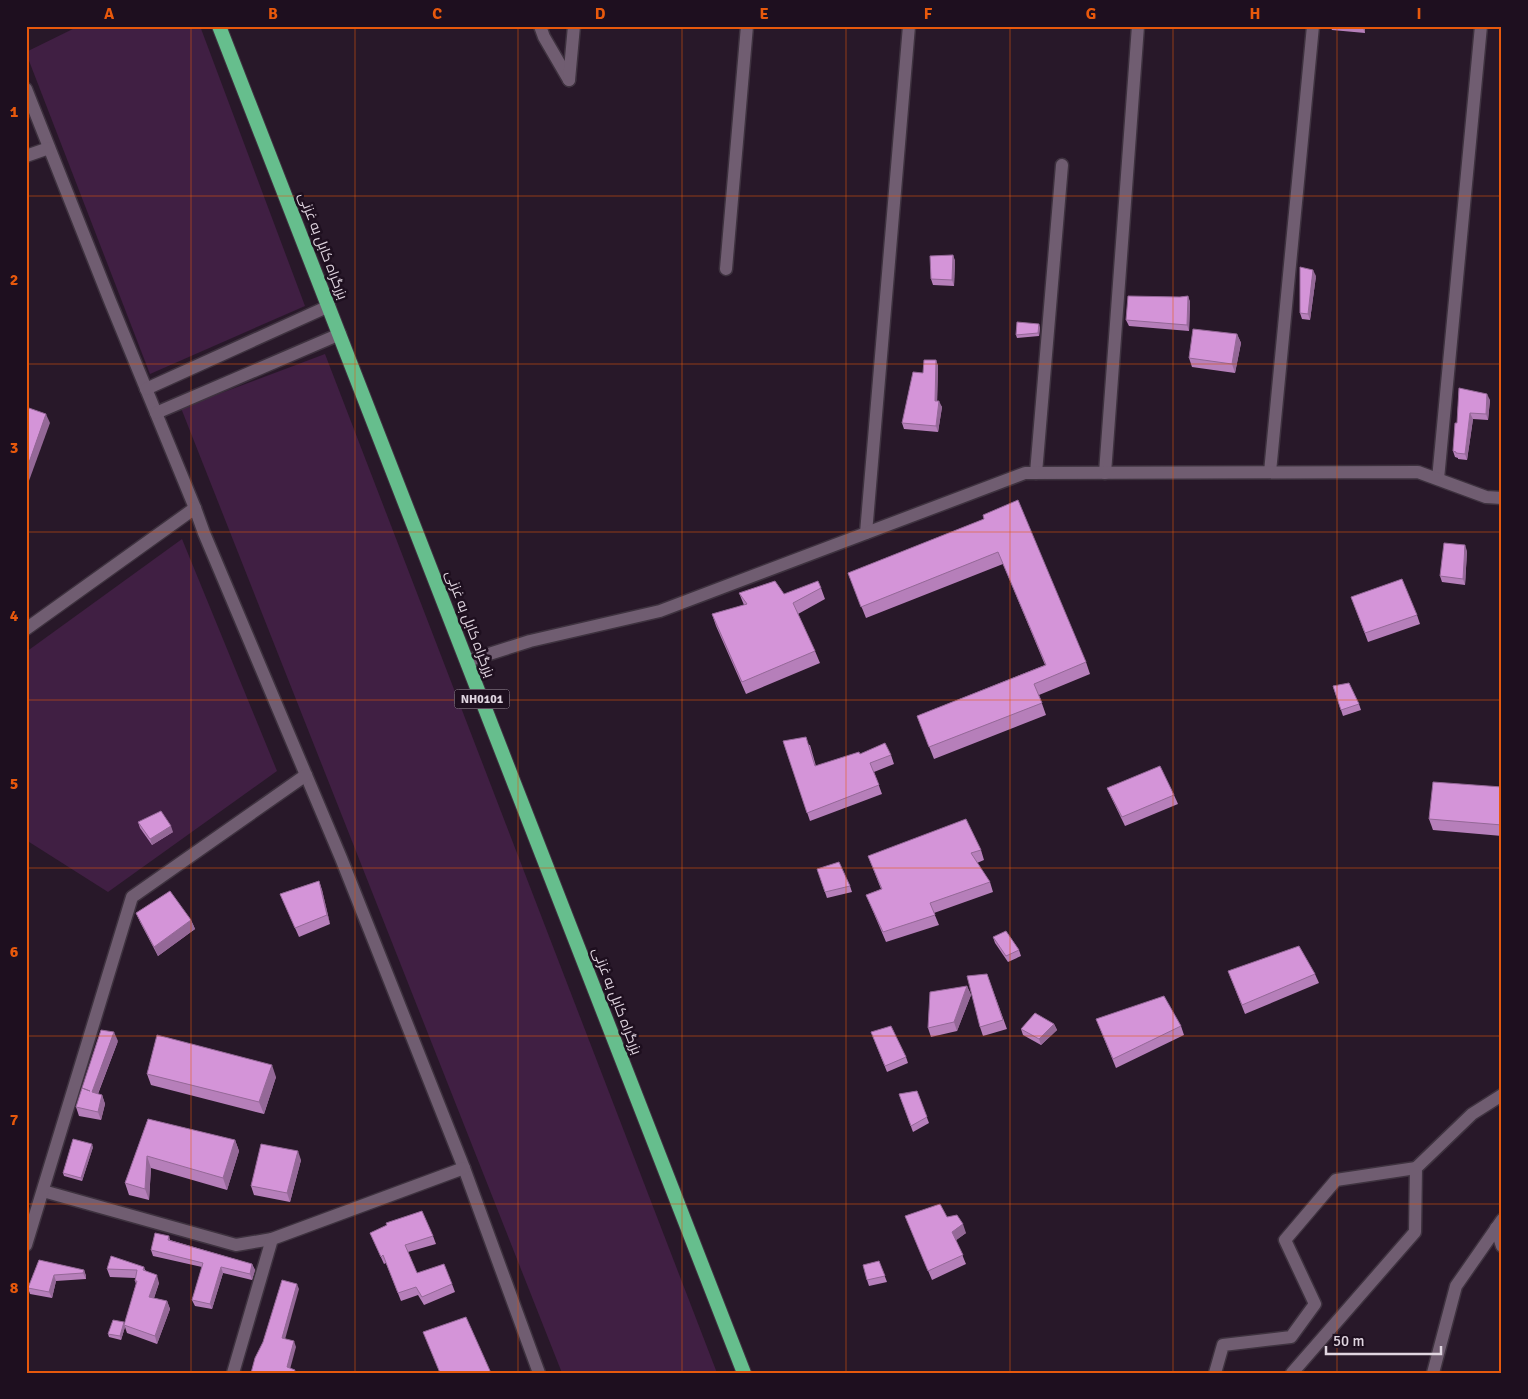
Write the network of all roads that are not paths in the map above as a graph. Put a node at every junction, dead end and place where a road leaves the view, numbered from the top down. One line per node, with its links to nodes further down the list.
1 (220, 26): 14 (highway, بزرگراه کابل به غزنی / NH0101)
2 (540, 26): 3 (street)
3 (574, 26)
4 (747, 26): 13 (street)
5 (909, 26): 24 (street)
6 (1138, 26): 20 (street)
7 (1313, 26): 18 (street)
8 (1481, 26): 21 (street)
9 (26, 89): 10 (street)
10 (49, 148): 11 (street); 16 (street)
11 (26, 156)
12 (1062, 165): 19 (street)
13 (726, 269)
14 (329, 306): 15 (highway, بزرگراه کابل به غزنی / NH0101); 16 (street)
15 (340, 334): 17 (street); 26 (highway, بزرگراه کابل به غزنی / NH0101)
16 (146, 389): 17 (street)
17 (156, 413): 23 (street)
18 (1270, 472): 20 (street); 21 (street)
19 (1036, 473): 20 (street); 24 (street)
20 (1105, 473)
21 (1438, 479): 22 (street)
22 (1502, 498)
23 (195, 508): 25 (street); 27 (street)
24 (866, 533): 26 (street)
25 (26, 629)
26 (467, 661): 38 (highway, بزرگراه کابل به غزنی / NH0101)
27 (306, 775): 29 (street); 31 (street)
28 (1502, 1095): 30 (street)
29 (464, 1168): 33 (street); 37 (street)
30 (1416, 1168): 39 (street); 40 (street)
31 (43, 1191): 33 (street); 34 (street)
32 (1499, 1224): 35 (street); 41 (street)
33 (272, 1239): 36 (street)
34 (26, 1244)
35 (1502, 1246)
36 (233, 1373)
37 (539, 1373)
38 (744, 1373)
39 (1215, 1373)
40 (1292, 1373)
41 (1433, 1373)

